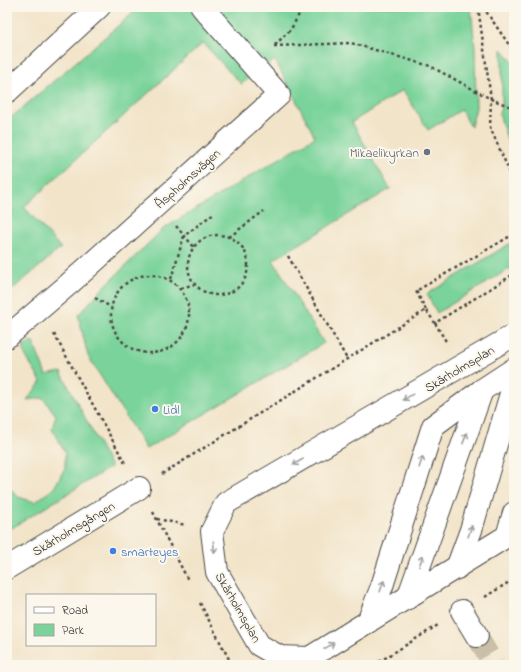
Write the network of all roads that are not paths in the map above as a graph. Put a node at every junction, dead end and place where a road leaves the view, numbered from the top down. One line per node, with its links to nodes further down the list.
1 (99, 7): 3 (street)
2 (202, 7): 5 (street, Äspholmsvägen)
3 (7, 92)
4 (514, 335): 15 (street, Skärholmsplan, one-way to 15)
5 (7, 337)
6 (514, 369): 8 (street)
7 (514, 383): 12 (street, one-way to 7)
8 (482, 390): 13 (street, one-way to 8); 15 (street, one-way to 8)
9 (138, 488): 11 (street, Skärholmsgången)
10 (514, 513): 12 (street, Skärholmsplan)
11 (7, 568)
12 (457, 568): 13 (street, Skärholmsplan)
13 (408, 598): 15 (street, Skärholmsplan)
14 (462, 611): 16 (street)
15 (368, 622)
16 (477, 636)

